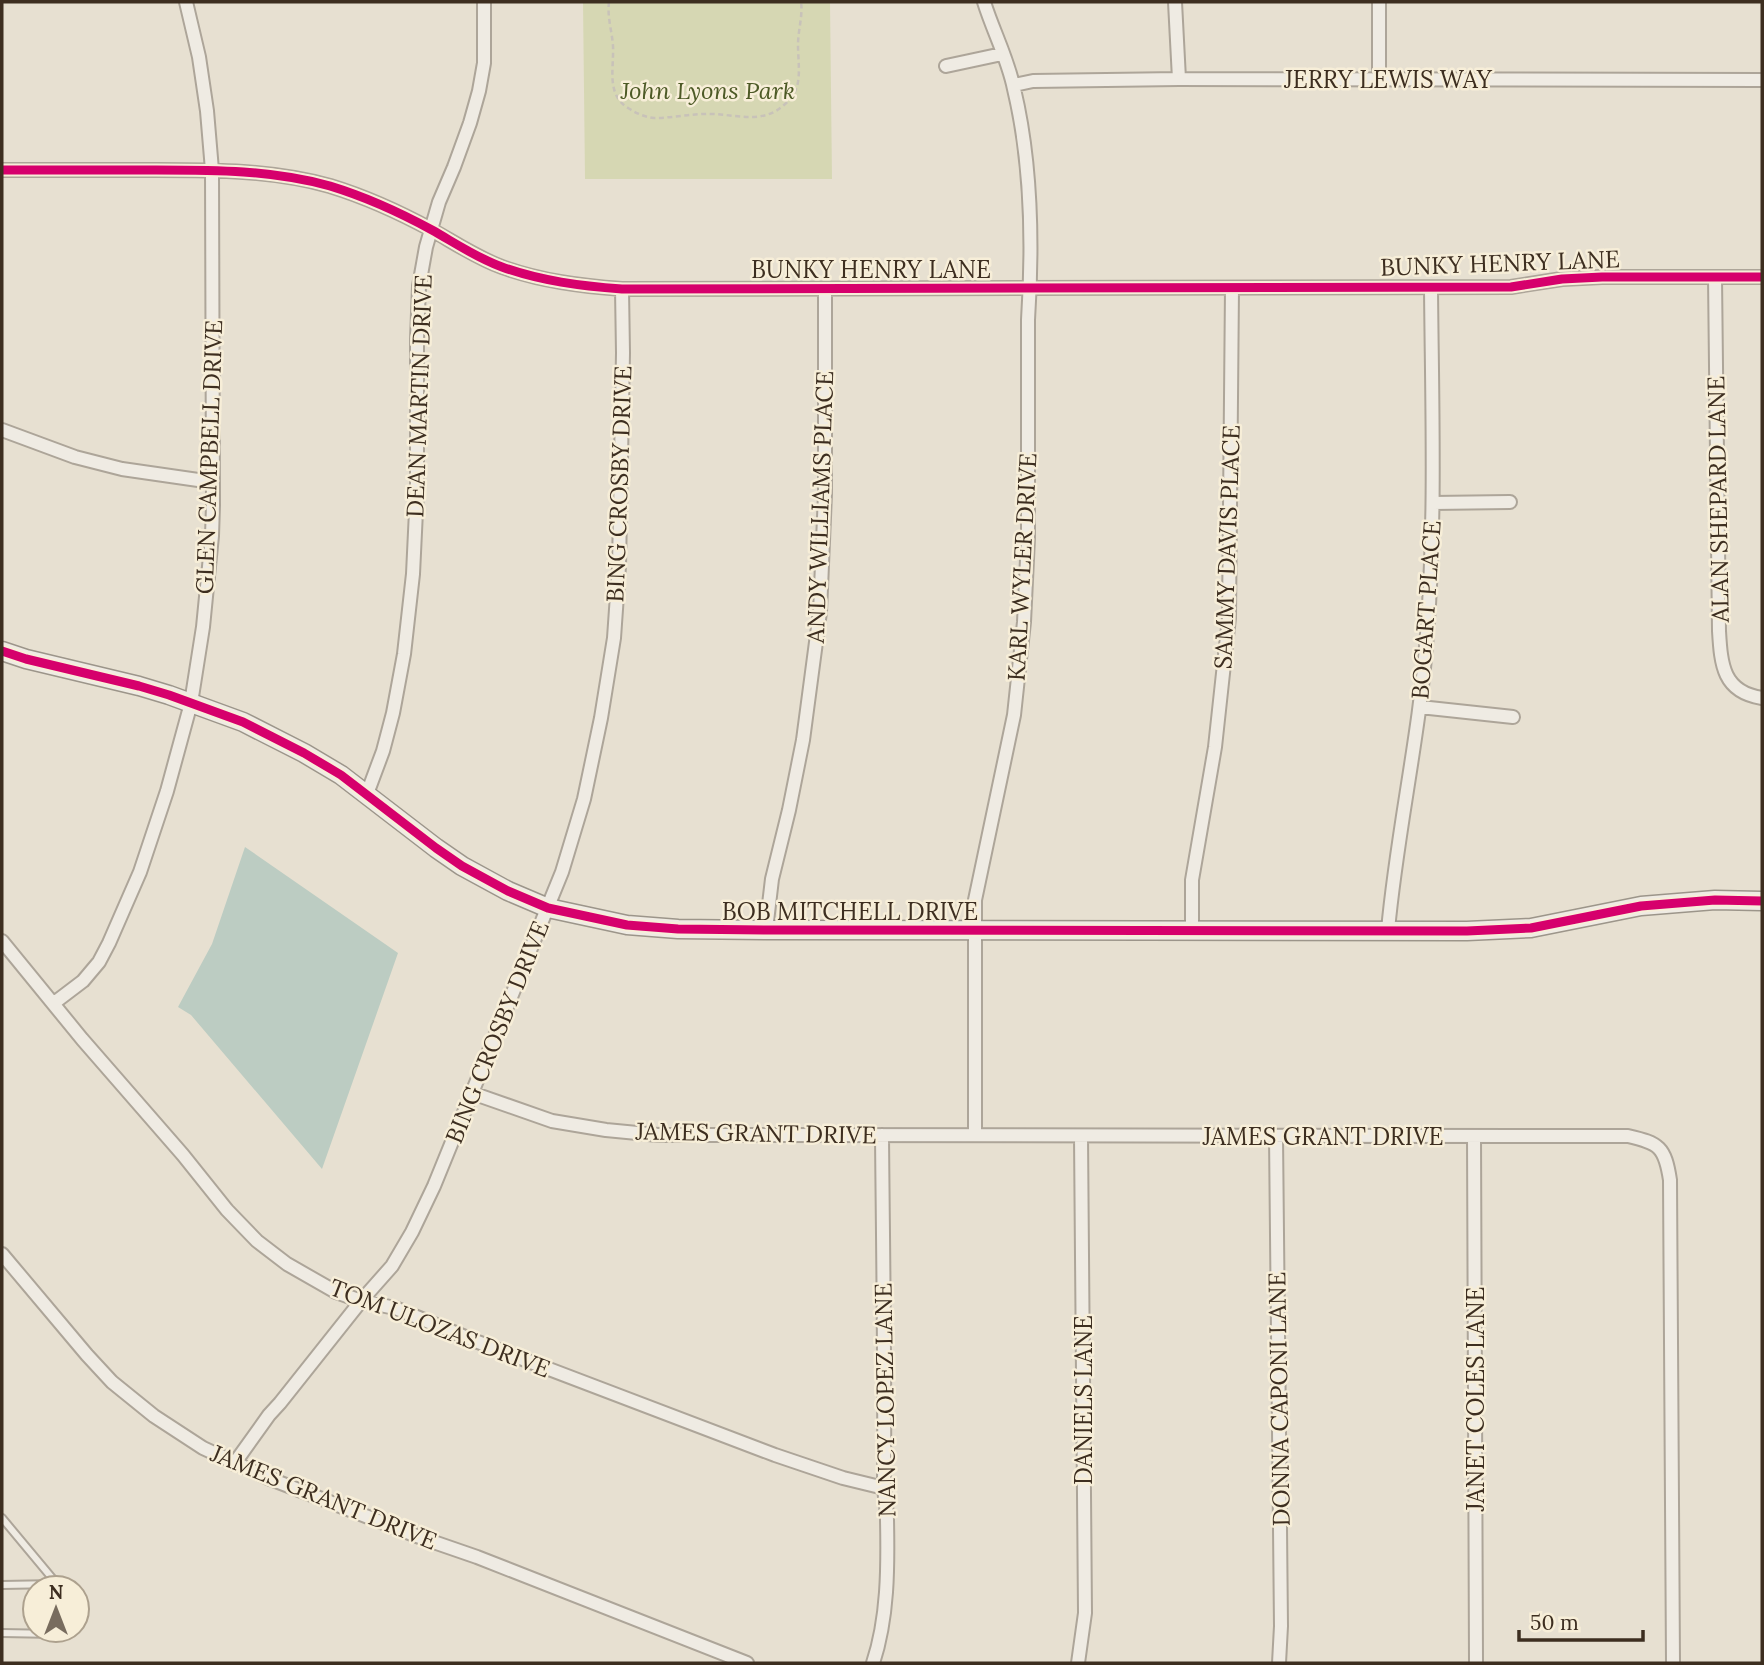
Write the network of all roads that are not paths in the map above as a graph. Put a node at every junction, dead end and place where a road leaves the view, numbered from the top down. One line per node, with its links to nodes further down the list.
1 (186, 2): 13 (street, GLEN CAMPBELL DRIVE)
2 (484, 2): 14 (street, DEAN MARTIN DRIVE)
3 (984, 2): 6 (street, KARL WYLER DRIVE)
4 (1175, 2): 8 (street)
5 (1379, 2): 9 (street)
6 (1003, 54): 7 (street); 11 (street, KARL WYLER DRIVE)
7 (946, 66)
8 (1179, 79): 9 (street, JERRY LEWIS WAY); 11 (street, JERRY LEWIS WAY)
9 (1379, 79): 10 (street, JERRY LEWIS WAY)
10 (1762, 80)
11 (1014, 85): 17 (street, KARL WYLER DRIVE)
12 (2, 170): 13 (street, BUNKY HENRY LANE)
13 (212, 170): 14 (street, BUNKY HENRY LANE); 23 (street, GLEN CAMPBELL DRIVE)
14 (431, 230): 20 (street, BUNKY HENRY LANE); 31 (street, DEAN MARTIN DRIVE)
15 (1715, 277): 16 (street, BUNKY HENRY LANE); 19 (street, BUNKY HENRY LANE); 27 (street, ALAN SHEPARD LANE)
16 (1762, 277)
17 (1030, 288): 18 (street, BUNKY HENRY LANE); 21 (street, BUNKY HENRY LANE); 35 (street, KARL WYLER DRIVE)
18 (1232, 288): 19 (street, BUNKY HENRY LANE); 36 (street, SAMMY DAVIS PLACE)
19 (1431, 288): 25 (street, BOGART PLACE)
20 (622, 289): 21 (street, BUNKY HENRY LANE); 33 (street, BING CROSBY DRIVE)
21 (824, 289): 34 (street, ANDY WILLIAMS PLACE)
22 (2, 430): 23 (street)
23 (212, 482): 28 (street, GLEN CAMPBELL DRIVE)
24 (1510, 502): 25 (street)
25 (1433, 503): 29 (street, BOGART PLACE)
26 (2, 651): 28 (street, BOB MITCHELL DRIVE)
27 (1762, 698)
28 (191, 703): 31 (street, BOB MITCHELL DRIVE); 39 (street, GLEN CAMPBELL DRIVE)
29 (1420, 707): 30 (street); 37 (street, BOGART PLACE)
30 (1513, 717)
31 (367, 794): 33 (street, BOB MITCHELL DRIVE)
32 (1762, 901): 37 (street, BOB MITCHELL DRIVE)
33 (548, 908): 34 (street, BOB MITCHELL DRIVE); 40 (street, BING CROSBY DRIVE)
34 (766, 930): 35 (street, BOB MITCHELL DRIVE)
35 (975, 930): 36 (street, BOB MITCHELL DRIVE); 42 (street, KARL WYLER DRIVE)
36 (1192, 930): 37 (street, BOB MITCHELL DRIVE)
37 (1388, 930)
38 (2, 940): 39 (street, TOM ULOZAS DRIVE)
39 (54, 1003): 47 (street, TOM ULOZAS DRIVE)
40 (472, 1093): 41 (street, JAMES GRANT DRIVE); 47 (street, BING CROSBY DRIVE)
41 (882, 1135): 42 (street, JAMES GRANT DRIVE); 49 (street, NANCY LOPEZ LANE)
42 (975, 1135): 43 (street, JAMES GRANT DRIVE)
43 (1081, 1136): 44 (street, JAMES GRANT DRIVE); 58 (street, DANIELS LANE)
44 (1276, 1136): 45 (street, JAMES GRANT DRIVE); 59 (street, DONNA CAPONI LANE)
45 (1474, 1136): 60 (street, JANET COLES LANE); 61 (street, JAMES GRANT DRIVE)
46 (2, 1254): 48 (street, JAMES GRANT DRIVE)
47 (361, 1301): 48 (street, BING CROSBY DRIVE); 49 (street, TOM ULOZAS DRIVE)
48 (234, 1464): 56 (street, JAMES GRANT DRIVE)
49 (884, 1488): 57 (street, NANCY LOPEZ LANE)
50 (2, 1518): 51 (lane)
51 (47, 1574)
52 (2, 1585): 53 (lane)
53 (21, 1585)
54 (2, 1633): 55 (lane)
55 (21, 1633)
56 (747, 1663)
57 (873, 1663)
58 (1078, 1663)
59 (1279, 1663)
60 (1476, 1663)
61 (1673, 1663)

